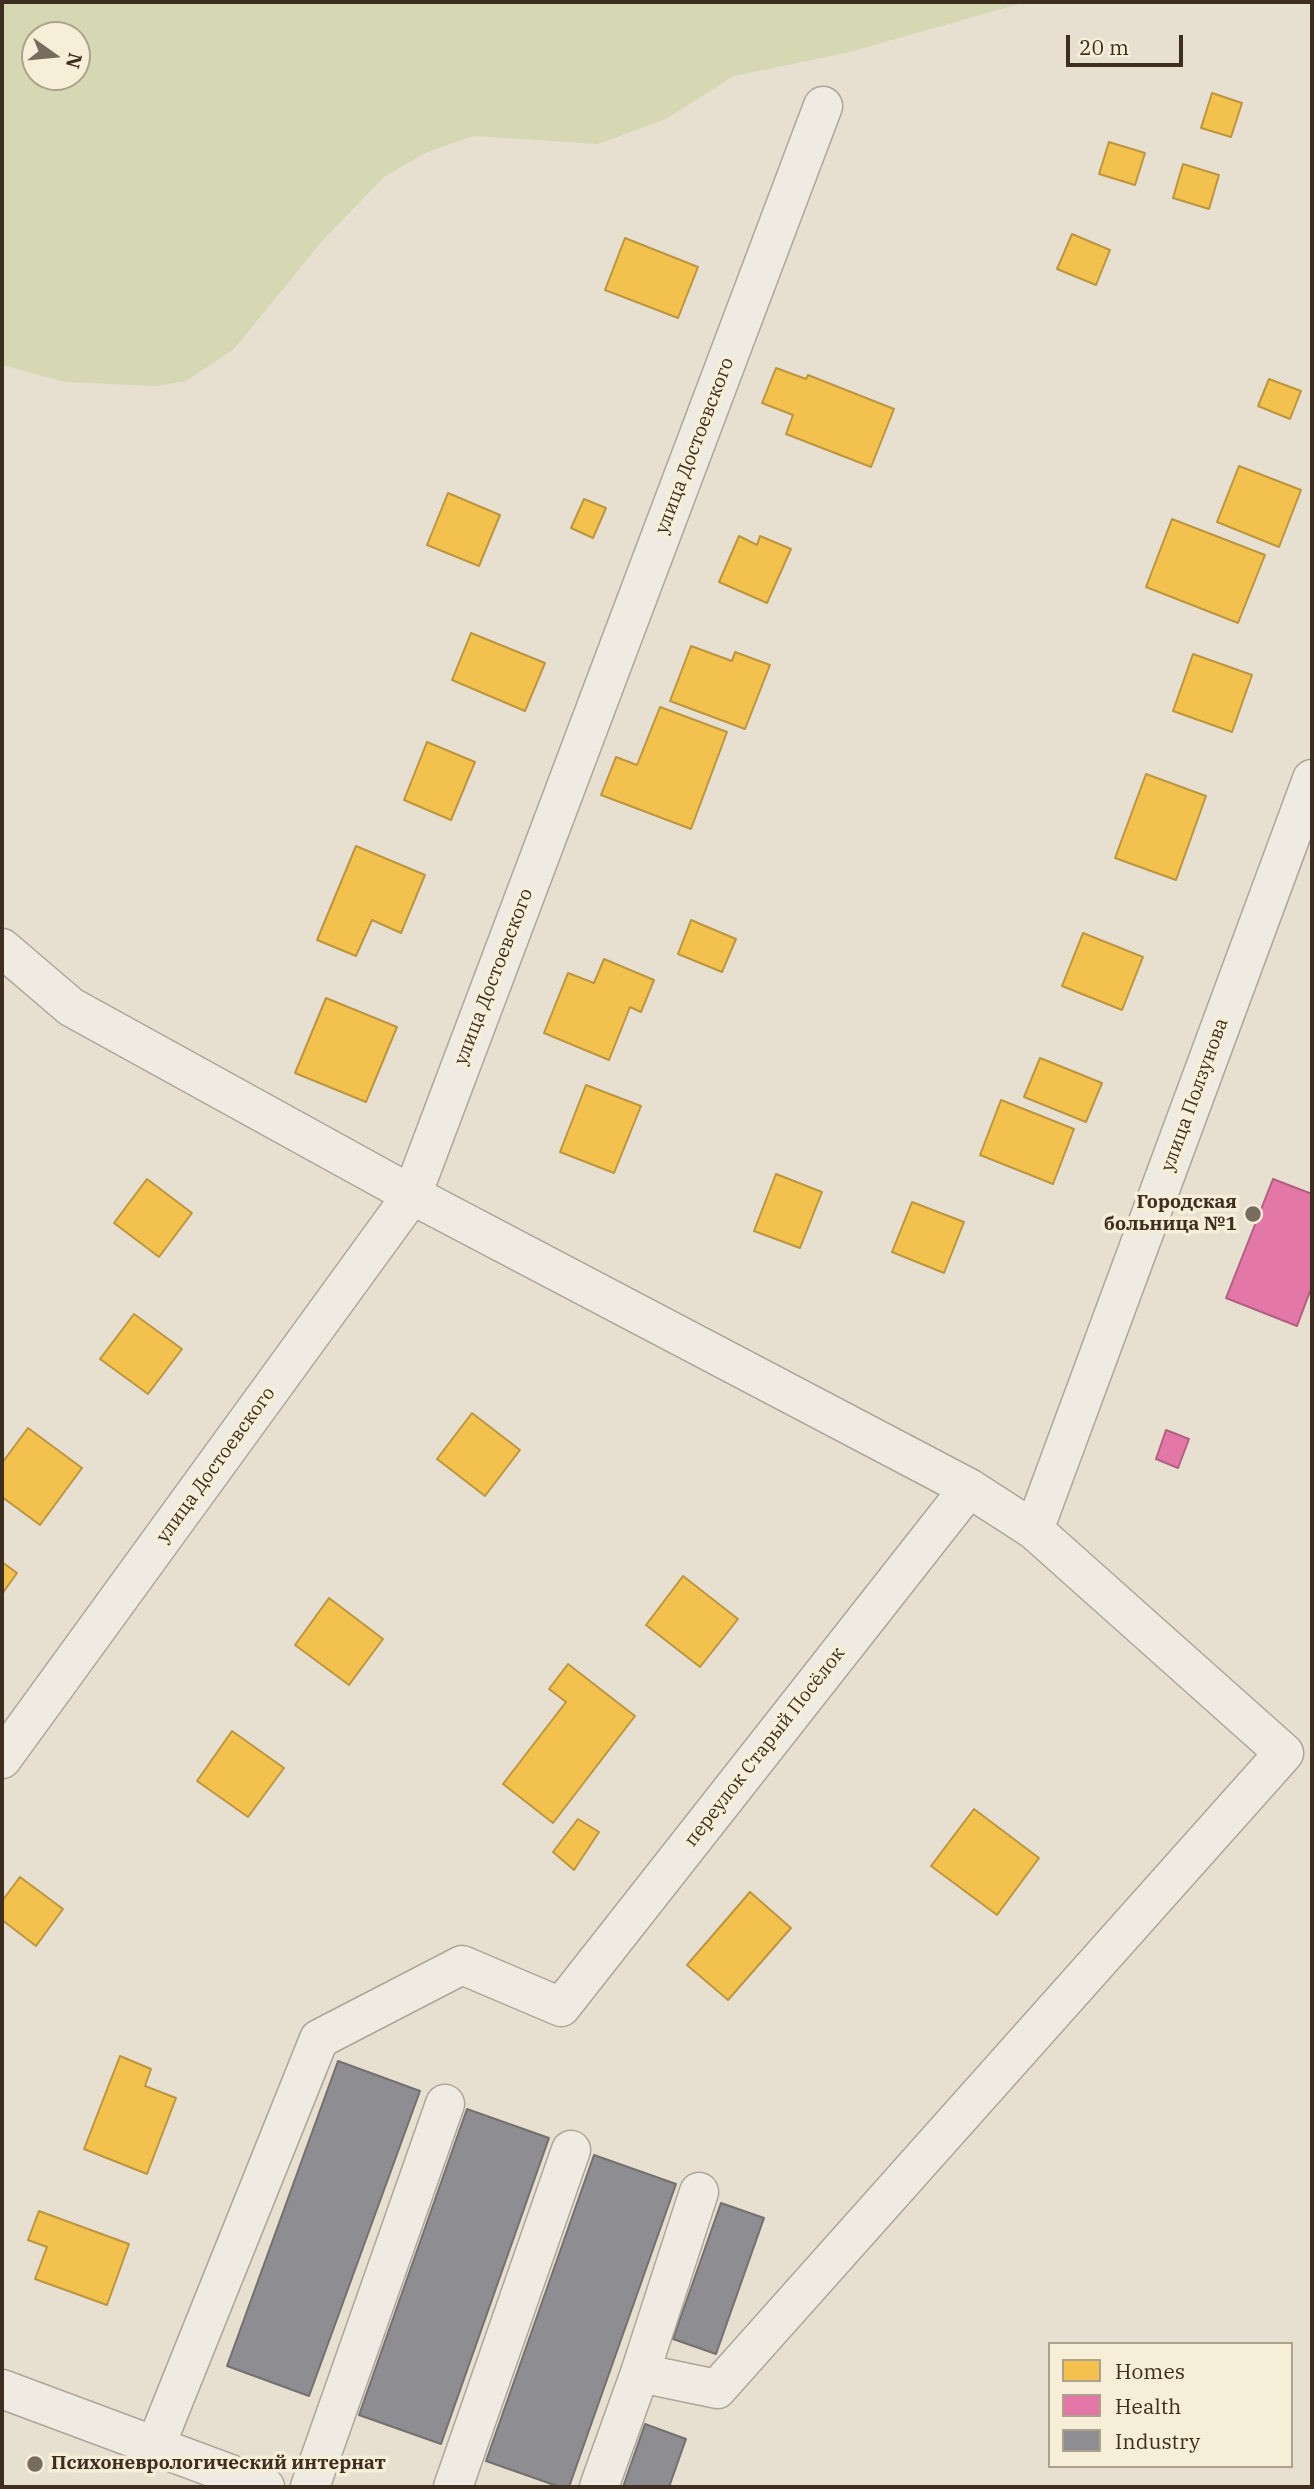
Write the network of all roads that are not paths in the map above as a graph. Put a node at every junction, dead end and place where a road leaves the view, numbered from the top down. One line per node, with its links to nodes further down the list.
1 (823, 106): 4 (street, улица Достоевского)
2 (1312, 779): 6 (street, улица Ползунова)
3 (2, 948): 4 (street)
4 (412, 1195): 5 (street); 7 (street, улица Достоевского)
5 (969, 1488): 6 (street); 13 (street, переулок Старый Посёлок)
6 (1034, 1530): 11 (street)
7 (2, 1759)
8 (445, 2104): 15 (street)
9 (571, 2150): 16 (street)
10 (699, 2192): 11 (street)
11 (640, 2373): 17 (street)
12 (2, 2389): 13 (street)
13 (155, 2447): 14 (street)
14 (265, 2487)
15 (310, 2487)
16 (453, 2487)
17 (599, 2487)

